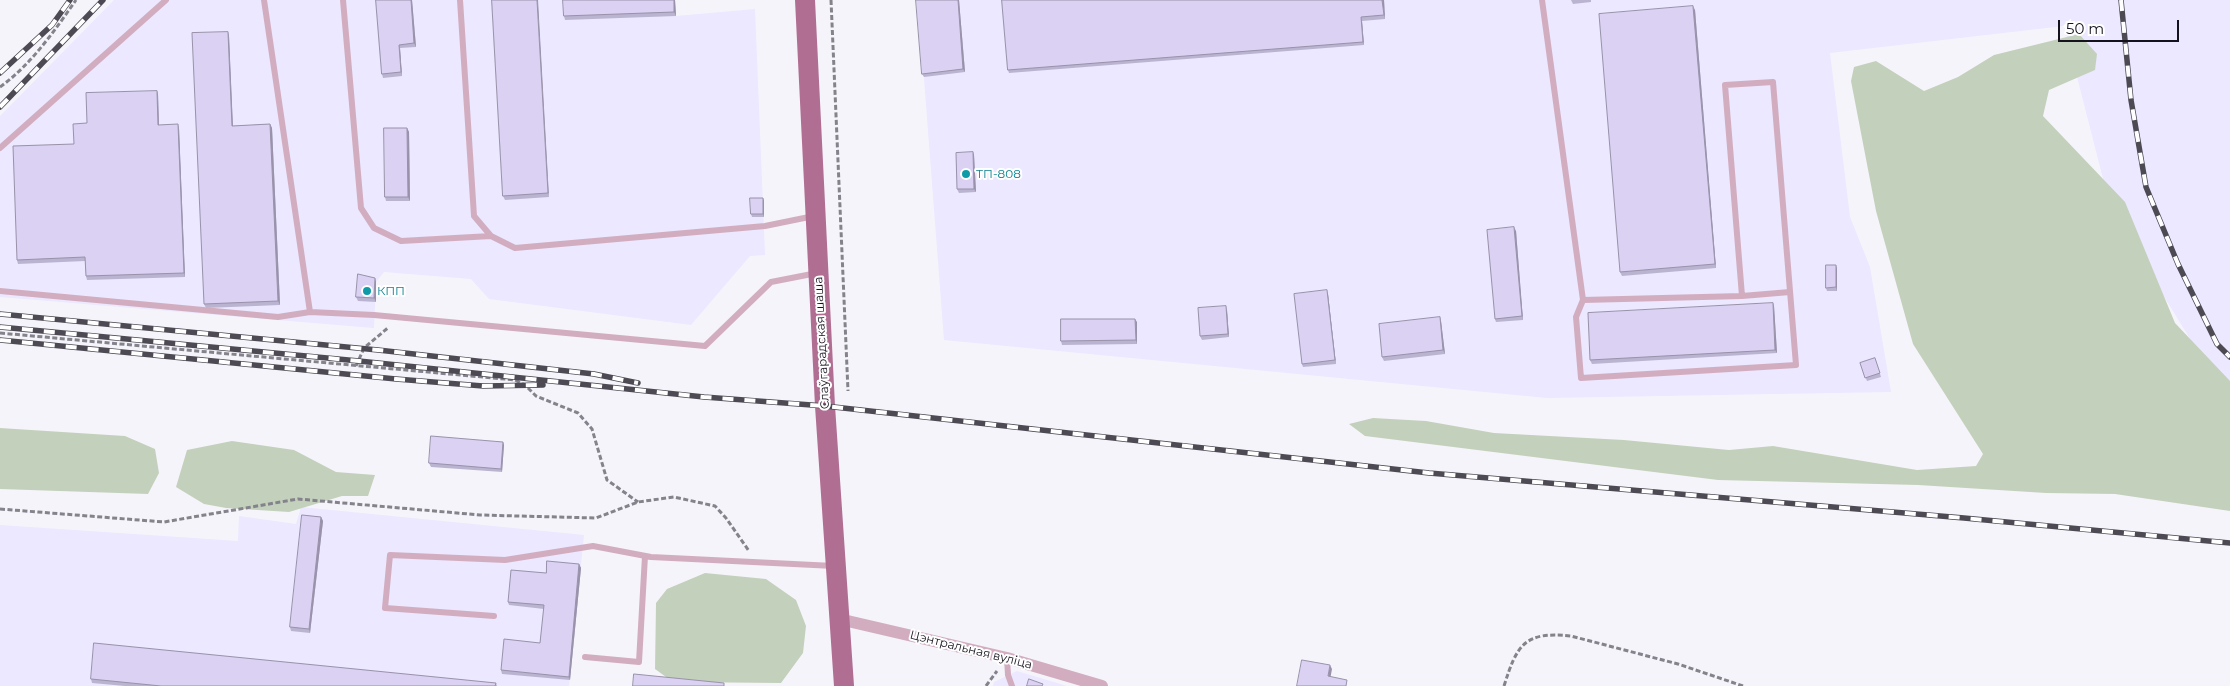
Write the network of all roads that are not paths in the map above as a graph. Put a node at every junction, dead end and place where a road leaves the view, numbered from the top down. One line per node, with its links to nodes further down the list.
1 (166, 0): 7 (lane)
2 (264, 0): 15 (lane)
3 (343, 0): 9 (lane)
4 (460, 0): 9 (lane)
5 (805, 0): 8 (main road, Слаўгарадская шаша)
6 (1542, 0): 14 (lane)
7 (0, 148)
8 (815, 216): 9 (lane); 10 (main road, Слаўгарадская шаша)
9 (491, 236)
10 (818, 273): 15 (lane); 17 (main road, Слаўгарадская шаша)
11 (0, 291): 15 (lane)
12 (1790, 292): 13 (lane); 13 (lane); 14 (lane)
13 (1742, 296): 14 (lane)
14 (1582, 300)
15 (310, 312)
16 (645, 556): 17 (lane); 18 (lane); 20 (lane)
17 (836, 566): 19 (main road, Слаўгарадская шаша)
18 (494, 616)
19 (839, 619): 21 (street, Цэнтральная вуліца); 22 (main road, Слаўгарадская шаша)
20 (585, 657)
21 (1006, 658): 23 (lane); 24 (street, Цэнтральная вуліца)
22 (844, 686)
23 (1012, 686)
24 (1102, 686)

